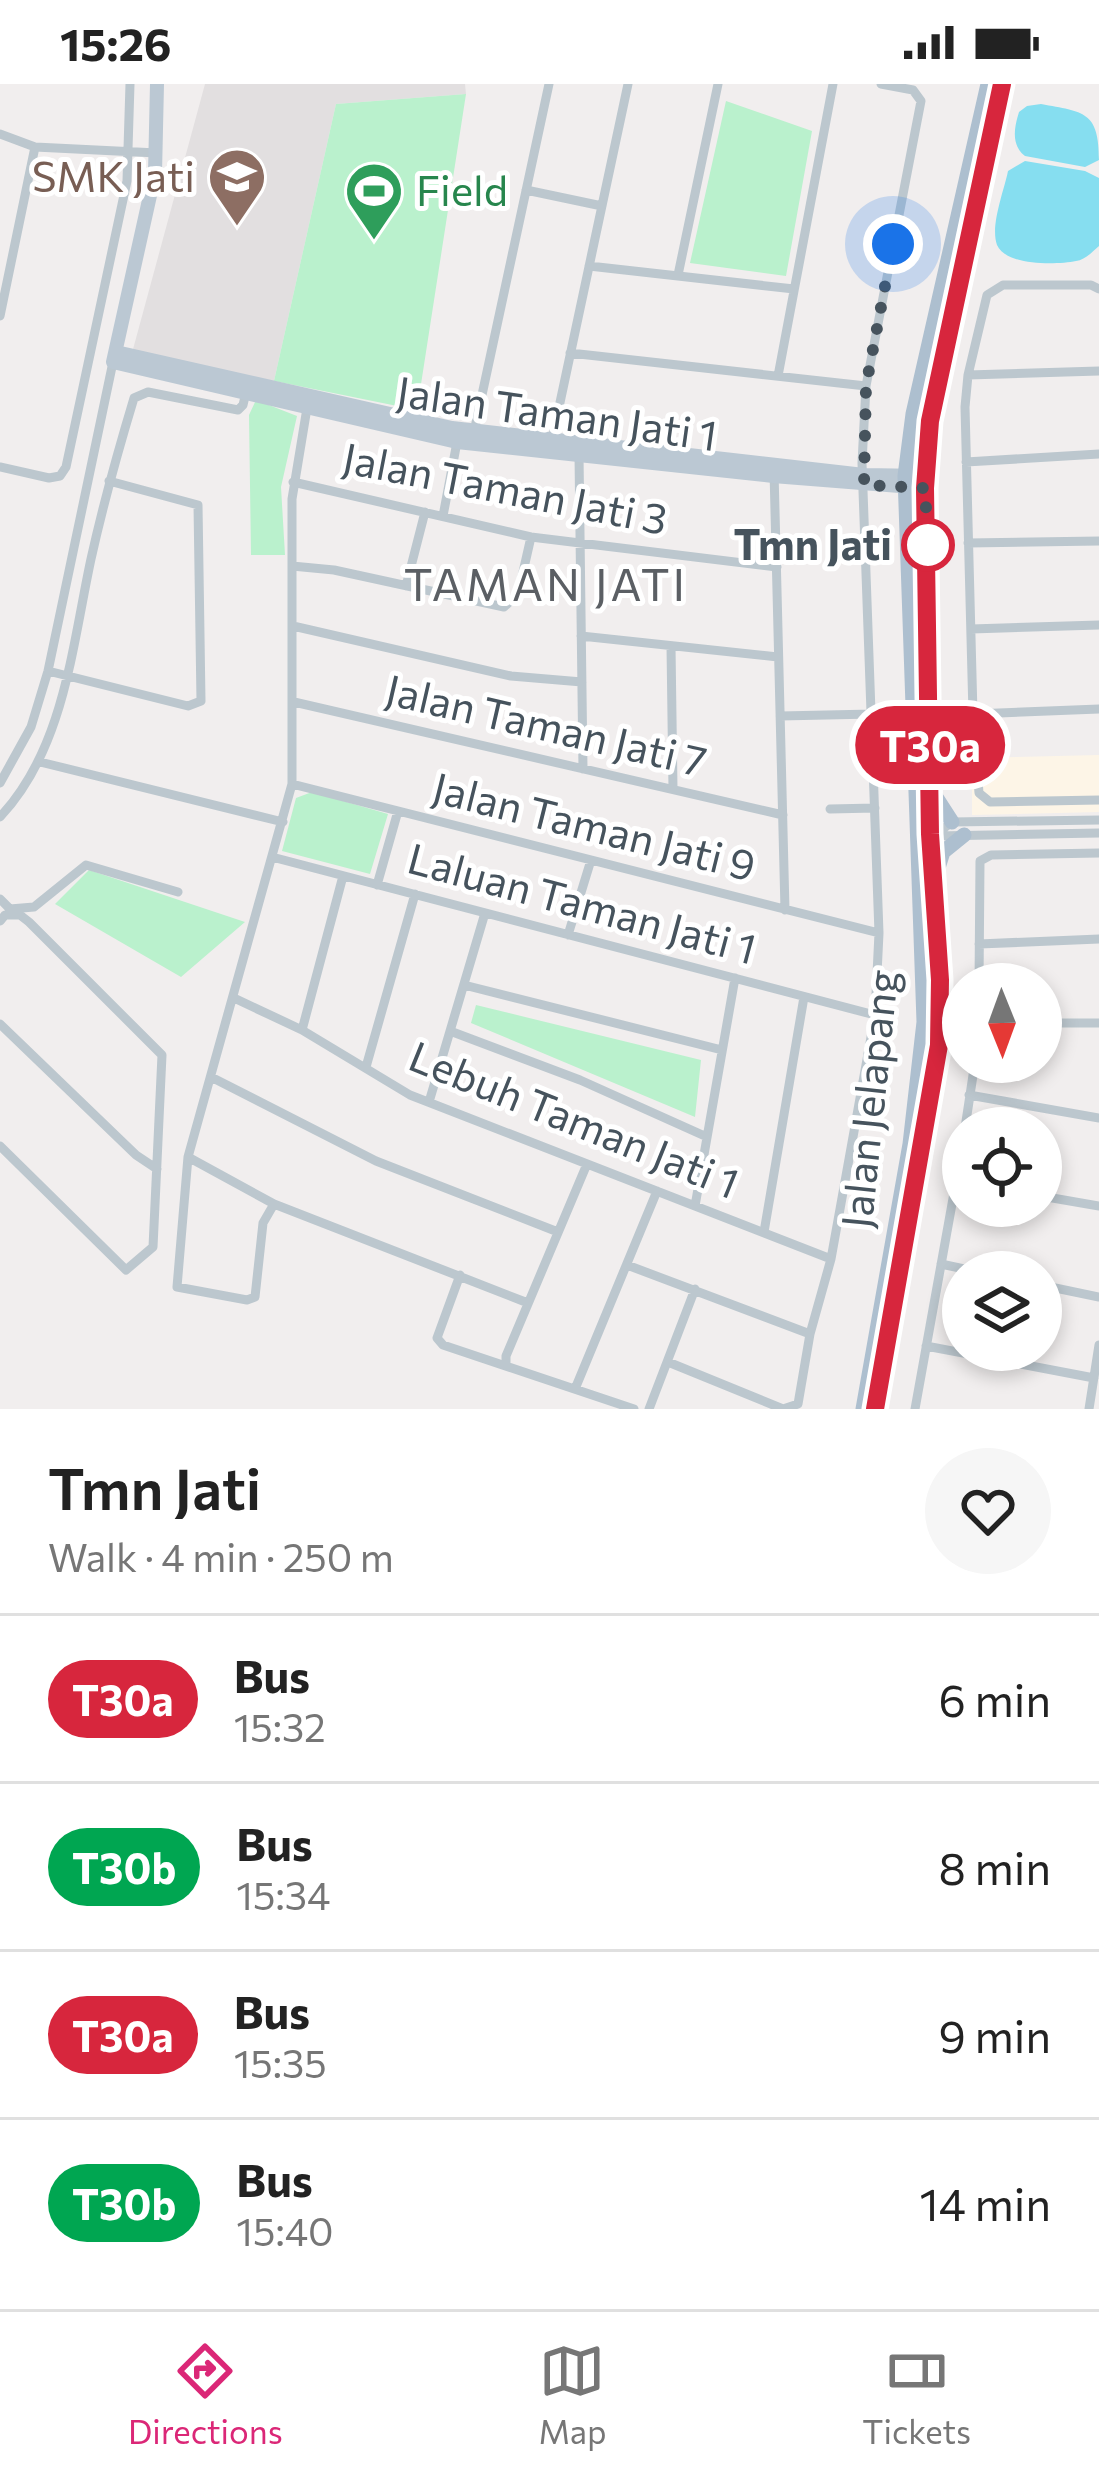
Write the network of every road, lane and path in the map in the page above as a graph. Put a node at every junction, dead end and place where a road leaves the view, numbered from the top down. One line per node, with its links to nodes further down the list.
1 (130, 84): 11 (street)
2 (157, 84): 12 (street)
3 (548, 84): 13 (street)
4 (628, 84): 14 (street)
5 (718, 84): 17 (street)
6 (833, 84): 18 (street)
7 (881, 84): 27 (street)
8 (994, 91): 41 (main road, Jalan Jelapang); 42 (main road, Jalan Jelapang)
9 (0, 134): 10 (street)
10 (35, 148): 11 (street); 15 (street)
11 (130, 152): 12 (street); 36 (street)
12 (157, 153): 22 (street)
13 (526, 190): 14 (street); 31 (street)
14 (602, 206): 16 (street)
15 (5, 265): 20 (street)
16 (589, 266): 17 (street); 21 (street)
17 (678, 275): 18 (street)
18 (794, 289): 25 (street)
19 (1099, 289): 24 (street)
20 (0, 316)
21 (570, 353): 25 (street); 32 (street)
22 (115, 357): 26 (street, Jalan Taman Jati 1); 28 (street, Jalan Taman Jati 1); 58 (street)
23 (1099, 371): 24 (street)
24 (968, 375): 35 (street)
25 (778, 376): 27 (street)
26 (214, 385): 28 (street, Jalan Taman Jati 1); 30 (street)
27 (866, 386): 38 (street)
28 (247, 387): 29 (street, Jalan Taman Jati 1); 30 (street)
29 (308, 402): 31 (street, Jalan Taman Jati 1); 40 (street)
30 (209, 405): 39 (street)
31 (468, 438): 32 (street, Jalan Taman Jati 1); 44 (street)
32 (551, 446): 34 (street, Jalan Taman Jati 1); 37 (street, Jalan Taman Jati 1)
33 (1099, 454): 35 (street)
34 (579, 455): 37 (street, Jalan Taman Jati 1); 48 (street)
35 (966, 462): 47 (street)
36 (0, 467)
37 (774, 471): 38 (street, Jalan Taman Jati 1); 50 (street)
38 (864, 480): 41 (street, Jalan Taman Jati 1); 63 (street)
39 (109, 481): 59 (street); 59 (street)
40 (293, 482): 43 (street, Jalan Taman Jati 3); 49 (street)
41 (905, 482): 42 (street, Jalan Taman Jati 1); 82 (main road, Jalan Jelapang)
42 (925, 482): 71 (main road, Jalan Jelapang)
43 (425, 512): 44 (street, Jalan Taman Jati 3); 51 (street)
44 (442, 516): 45 (street, Jalan Taman Jati 3)
45 (531, 537): 48 (street, Jalan Taman Jati 3); 51 (street)
46 (1099, 541): 47 (street)
47 (968, 543): 54 (street)
48 (580, 546): 50 (street, Jalan Taman Jati 3); 55 (street)
49 (292, 566): 51 (street); 53 (street)
50 (776, 567): 57 (street)
51 (406, 586)
52 (1099, 625): 54 (street)
53 (293, 626): 60 (street); 61 (street)
54 (971, 629): 64 (street)
55 (581, 636): 56 (street); 60 (street)
56 (671, 646): 57 (street); 70 (street)
57 (778, 657): 65 (street)
58 (48, 671): 59 (street); 68 (street)
59 (67, 676): 66 (street)
60 (582, 682): 67 (street)
61 (294, 703): 67 (street, Jalan Taman Jati 7); 69 (street)
62 (1099, 710): 64 (street)
63 (873, 714): 65 (street); 73 (street)
64 (973, 714): 72 (street)
65 (780, 716): 76 (street)
66 (40, 762): 77 (street); 79 (street)
67 (583, 769): 70 (street, Jalan Taman Jati 7)
68 (0, 783)
69 (292, 784): 75 (street, Jalan Taman Jati 9); 79 (street)
70 (673, 789): 76 (street, Jalan Taman Jati 7)
71 (930, 789): 80 (main road); 82 (main road, Jalan Jelapang)
72 (1099, 800)
73 (875, 808): 74 (street); 97 (street)
74 (830, 809)
75 (398, 811): 86 (street, Jalan Taman Jati 9); 88 (street)
76 (783, 815): 93 (street)
77 (0, 817)
78 (1099, 820): 80 (street)
79 (283, 822): 85 (street)
80 (952, 822): 82 (street)
81 (1099, 833): 83 (street)
82 (927, 834): 83 (street); 89 (main road, Jalan Jelapang); 150 (main road, Jalan Jelapang)
83 (964, 835): 89 (main road)
84 (1099, 853): 99 (street)
85 (272, 857): 87 (street, Laluan Taman Jati 1); 104 (street)
86 (591, 860): 93 (street, Jalan Taman Jati 9); 96 (street)
87 (343, 876): 88 (street, Laluan Taman Jati 1); 109 (street)
88 (376, 885): 91 (street, Laluan Taman Jati 1)
89 (931, 885): 151 (main road, Jalan Jelapang)
90 (178, 892): 92 (street)
91 (415, 895): 94 (street, Laluan Taman Jati 1); 112 (street)
92 (0, 899)
93 (785, 910): 97 (street, Jalan Taman Jati 9)
94 (485, 913): 96 (street, Laluan Taman Jati 1); 102 (street)
95 (0, 921): 123 (street)
96 (568, 934): 101 (street, Laluan Taman Jati 1)
97 (879, 934): 105 (street)
98 (1099, 939): 99 (street)
99 (979, 944): 100 (street)
100 (979, 963)
101 (735, 978): 103 (street, Laluan Taman Jati 1); 111 (street)
102 (464, 986): 110 (street); 111 (street)
103 (805, 997): 105 (street, Laluan Taman Jati 1); 131 (street)
104 (234, 998): 109 (street, Lebuh Taman Jati 1); 113 (street)
105 (875, 1015): 132 (street)
106 (1062, 1023): 107 (street)
107 (1099, 1023)
108 (0, 1024): 123 (street)
109 (302, 1030): 112 (street, Lebuh Taman Jati 1)
110 (451, 1030): 116 (street); 119 (street)
111 (722, 1049): 119 (street)
112 (366, 1067): 116 (street, Lebuh Taman Jati 1)
113 (211, 1077): 121 (street); 130 (street)
114 (971, 1083): 115 (street)
115 (969, 1095): 117 (street); 118 (street)
116 (429, 1102): 122 (street, Lebuh Taman Jati 1)
117 (968, 1107)
118 (1099, 1118)
119 (707, 1137): 127 (street)
120 (0, 1146): 123 (street)
121 (188, 1157): 126 (street); 126 (street)
122 (587, 1164): 124 (street, Lebuh Taman Jati 1); 130 (street)
123 (157, 1169)
124 (657, 1191): 127 (street, Lebuh Taman Jati 1); 133 (street)
125 (1062, 1200): 128 (street)
126 (274, 1204): 135 (street)
127 (695, 1206): 131 (street, Lebuh Taman Jati 1)
128 (1099, 1206)
129 (950, 1227): 134 (street)
130 (558, 1232): 139 (street)
131 (764, 1232): 132 (street, Lebuh Taman Jati 1)
132 (831, 1259): 140 (street)
133 (627, 1264): 136 (street); 146 (street)
134 (941, 1264): 142 (street)
135 (460, 1275): 139 (street); 144 (street)
136 (695, 1289): 140 (street); 143 (street)
137 (1062, 1289): 138 (street)
138 (1099, 1297)
139 (528, 1303): 144 (street)
140 (810, 1334): 149 (street)
141 (1099, 1345): 145 (street)
142 (926, 1346): 145 (street); 152 (street)
143 (668, 1362): 148 (street); 149 (street)
144 (506, 1366): 146 (street)
145 (1094, 1378): 153 (street)
146 (575, 1389): 147 (street)
147 (634, 1409)
148 (650, 1409)
149 (783, 1409)
150 (863, 1409)
151 (875, 1409)
152 (915, 1409)
153 (1089, 1409)

